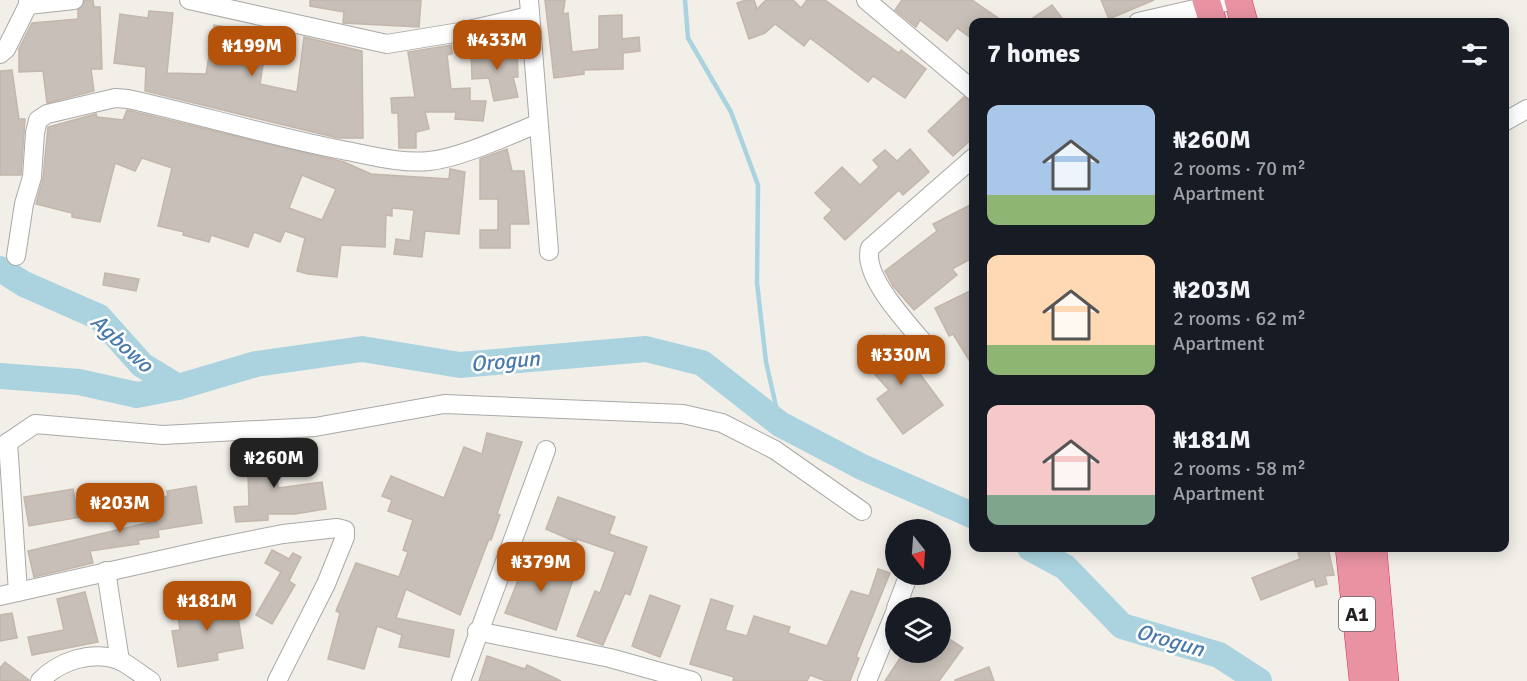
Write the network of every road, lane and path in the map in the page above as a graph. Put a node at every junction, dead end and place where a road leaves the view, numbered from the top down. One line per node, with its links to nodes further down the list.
1 (74, 0): 4 (street)
2 (189, 0): 6 (street)
3 (866, 0): 10 (street)
4 (28, 3): 9 (street)
5 (1220, 6): 7 (street); 8 (highway)
6 (529, 8): 13 (street)
7 (1158, 18)
8 (1238, 18)
9 (0, 54)
10 (969, 87)
11 (1527, 109): 12 (street)
12 (1509, 119)
13 (537, 124): 15 (street); 16 (street)
14 (969, 161): 17 (street)
15 (549, 251)
16 (16, 256)
17 (934, 355)
18 (4, 445): 20 (street); 24 (street)
19 (546, 450): 25 (street)
20 (862, 511)
21 (1349, 552): 34 (highway, A1)
22 (1373, 552): 35 (highway, A1)
23 (106, 571): 24 (street); 27 (street); 30 (street)
24 (9, 594)
25 (477, 631): 31 (street); 32 (street)
26 (885, 636): 33 (street)
27 (120, 661): 28 (street); 29 (street)
28 (40, 681)
29 (151, 681)
30 (277, 681)
31 (461, 681)
32 (692, 681)
33 (867, 681)
34 (1364, 681)
35 (1385, 681)

